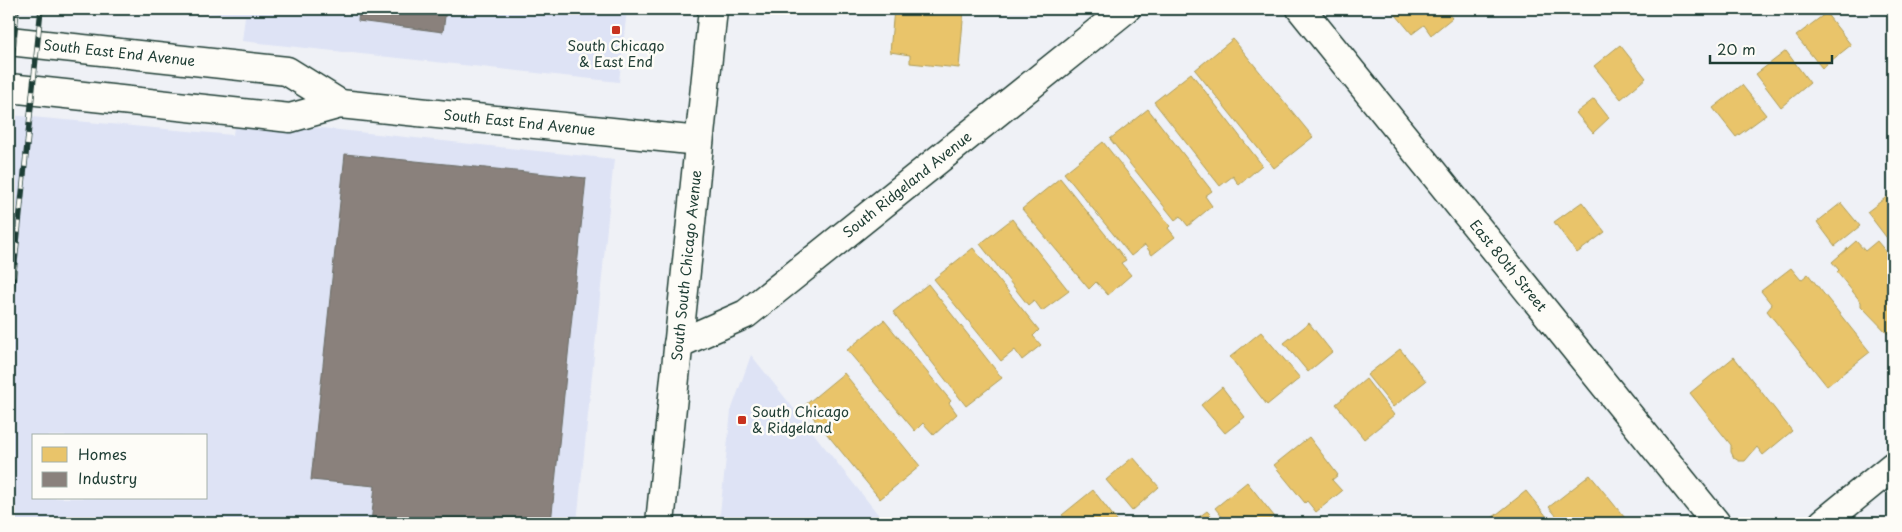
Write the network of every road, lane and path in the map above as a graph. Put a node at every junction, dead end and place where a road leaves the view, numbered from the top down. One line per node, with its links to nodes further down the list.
1 (712, 9): 7 (street, South South Chicago Avenue)
2 (1126, 9): 8 (street, South Ridgeland Avenue)
3 (1301, 9): 11 (street, East 80th Street)
4 (9, 41): 6 (street, South East End Avenue)
5 (9, 88): 6 (street, South East End Avenue)
6 (340, 104): 7 (street, South East End Avenue)
7 (699, 141): 8 (street, South South Chicago Avenue)
8 (678, 344): 10 (street, South South Chicago Avenue)
9 (1893, 466): 12 (street)
10 (660, 523)
11 (1716, 523)
12 (1823, 523)

